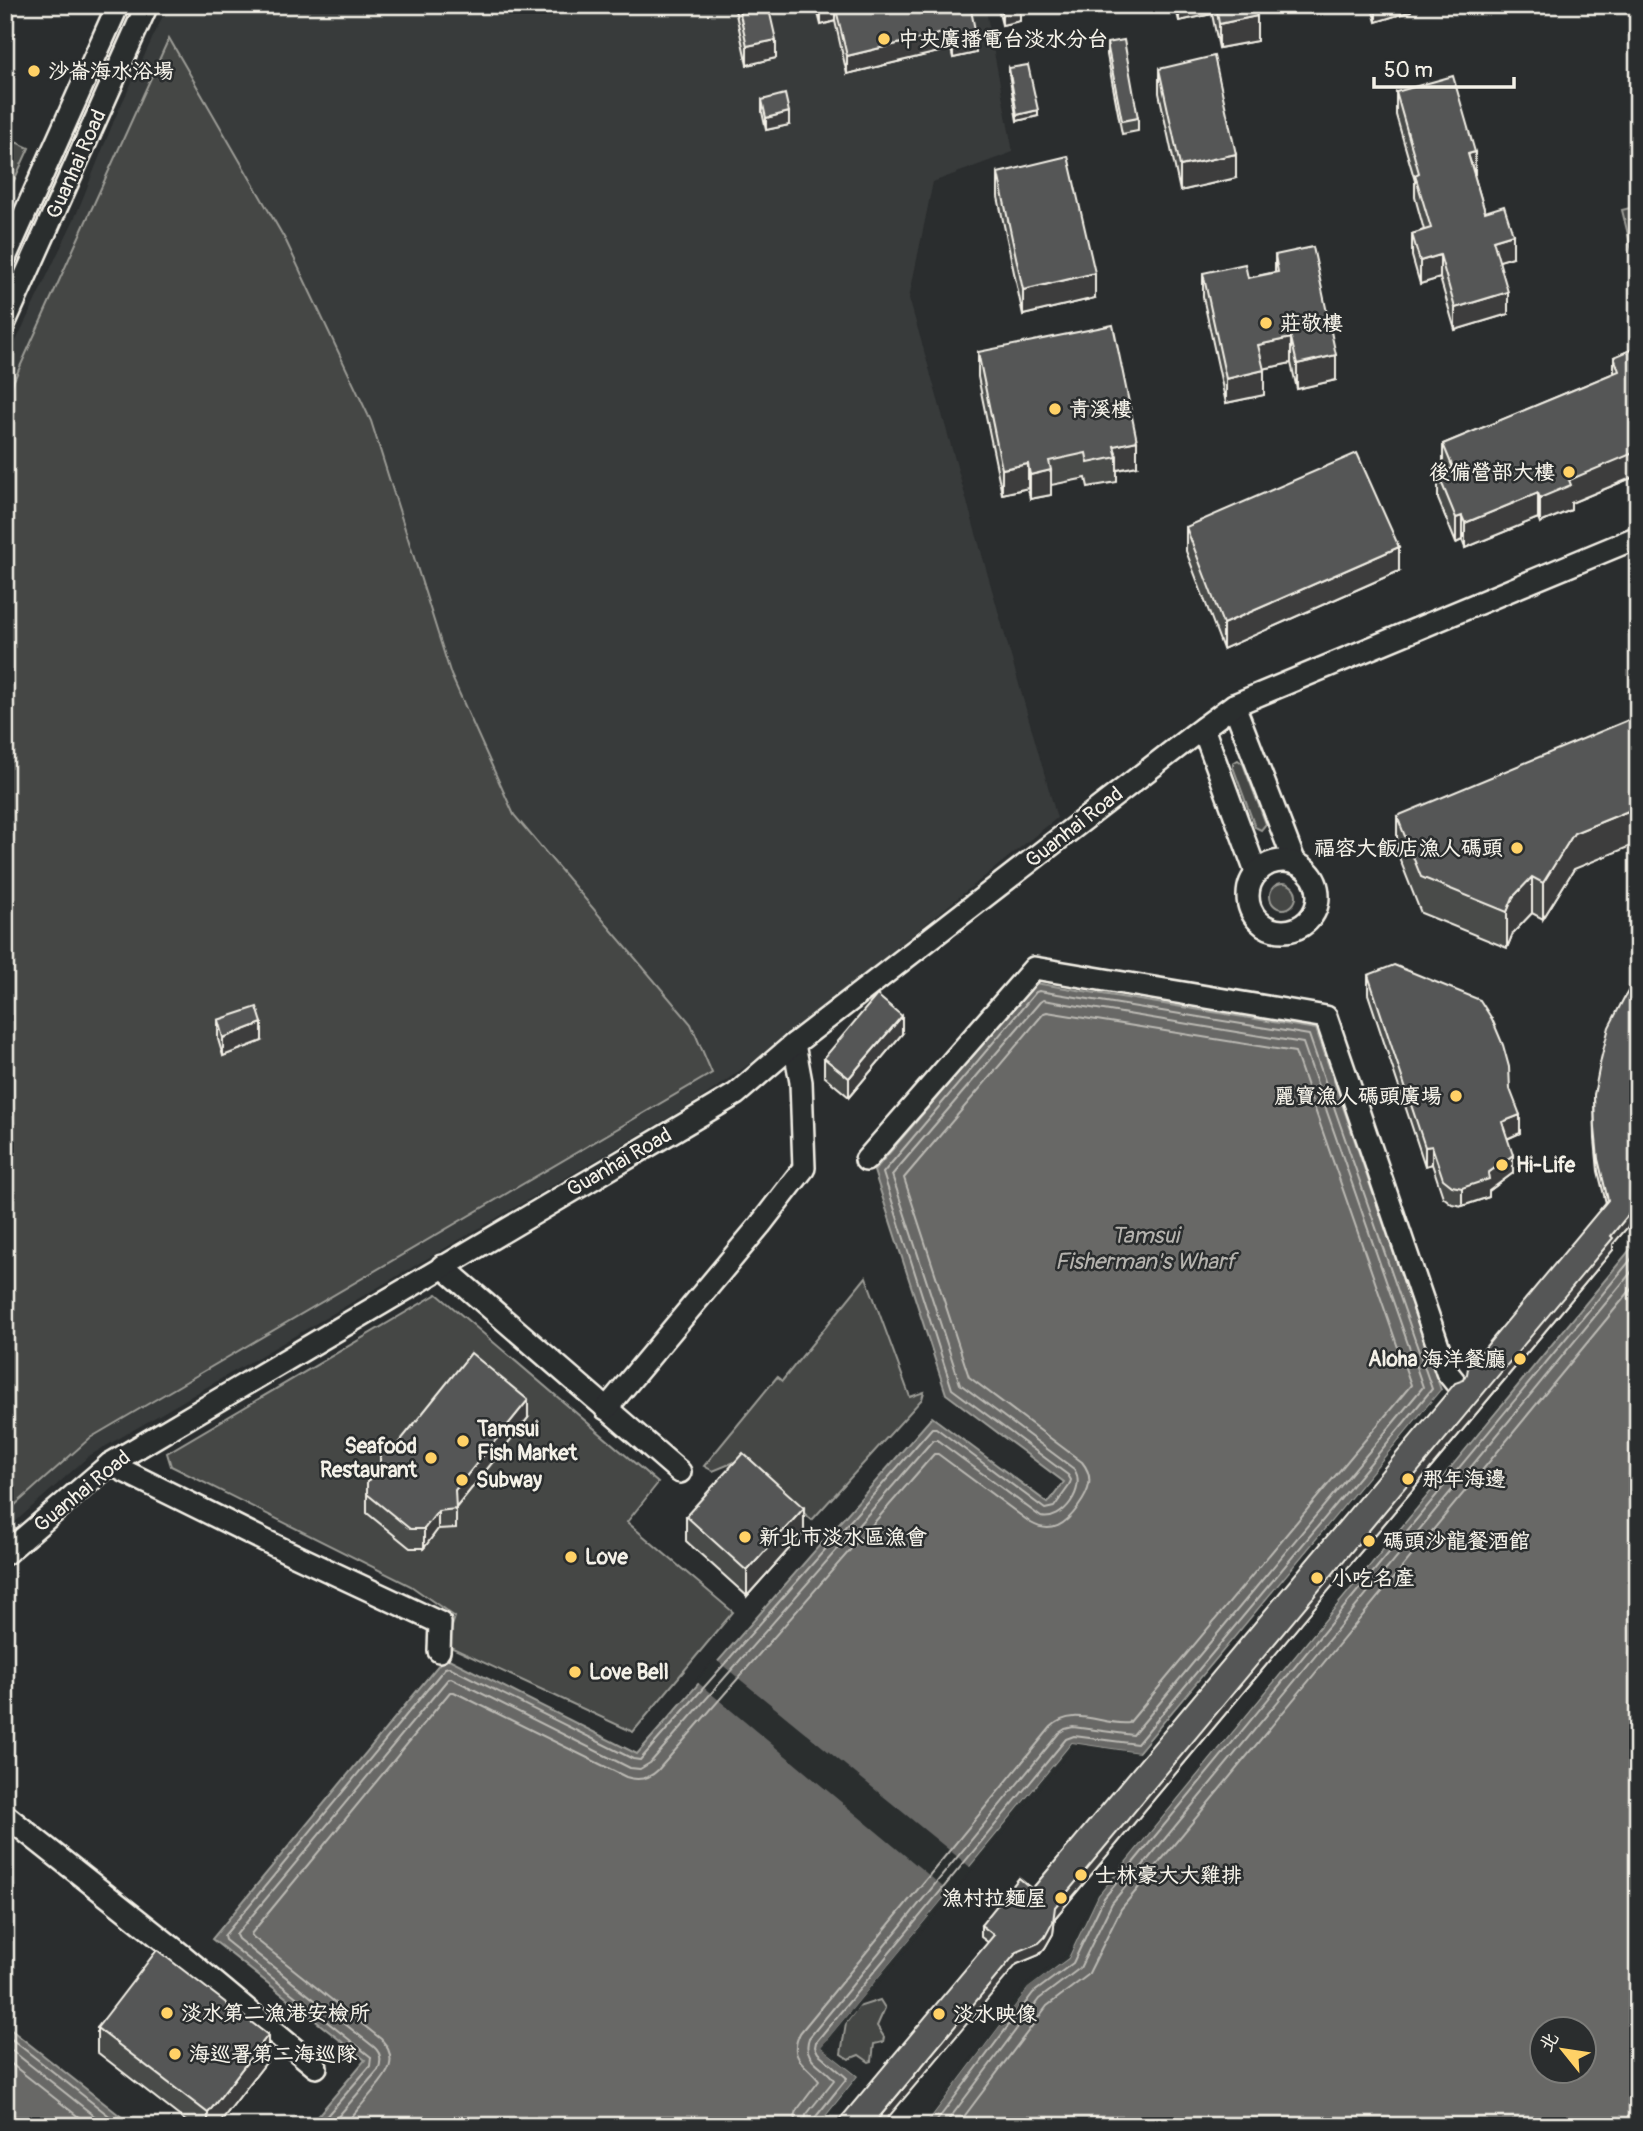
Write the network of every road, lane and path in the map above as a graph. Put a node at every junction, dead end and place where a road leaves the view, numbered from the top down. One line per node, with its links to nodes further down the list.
1 (118, 5): 3 (street, Guanhai Road)
2 (147, 5): 4 (street, Guanhai Road)
3 (5, 258)
4 (5, 323)
5 (1638, 537): 6 (street, Guanhai Road)
6 (1234, 705): 7 (street, Guanhai Road); 8 (street)
7 (1203, 728): 9 (street); 10 (street, Guanhai Road)
8 (1295, 863): 9 (street); 9 (street)
9 (1256, 872)
10 (794, 1044): 12 (street, Guanhai Road); 14 (street)
11 (866, 1160): 13 (street)
12 (442, 1266): 14 (street); 15 (street, Guanhai Road)
13 (1455, 1382)
14 (606, 1409): 16 (street)
15 (110, 1464): 17 (street, Guanhai Road); 18 (street)
16 (680, 1472)
17 (5, 1554)
18 (439, 1651)
19 (5, 1815): 20 (street)
20 (316, 2067)

